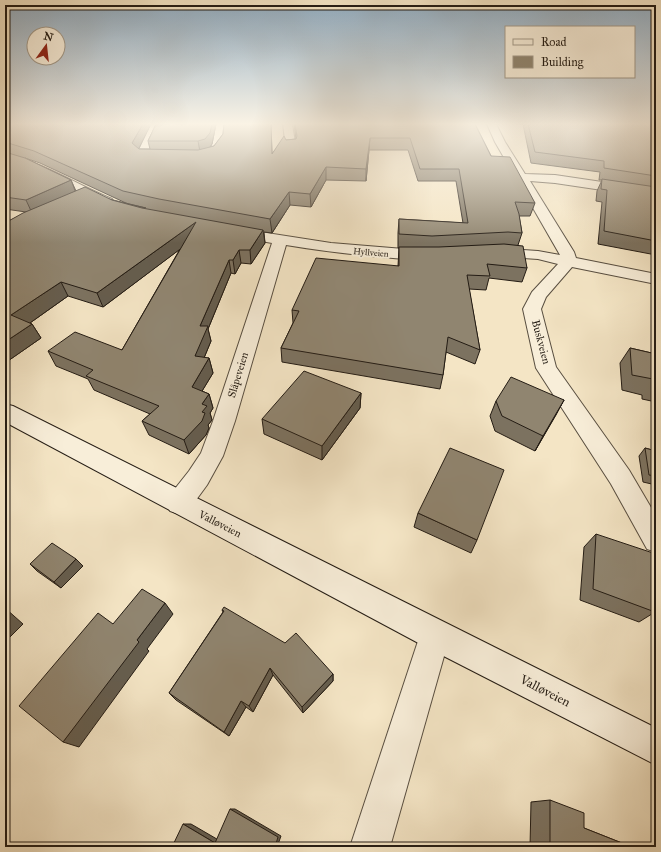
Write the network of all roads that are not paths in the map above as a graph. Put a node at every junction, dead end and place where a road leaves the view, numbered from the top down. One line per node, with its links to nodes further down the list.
1 (32, 164): 5 (street)
2 (514, 164): 3 (street)
3 (522, 177): 4 (street); 10 (street)
4 (656, 194)
5 (118, 206)
6 (220, 229): 7 (street, Hyllveien)
7 (280, 240): 9 (street, Hyllveien); 13 (street, Slåpeveien)
8 (479, 252): 10 (street)
9 (444, 254)
10 (569, 261): 11 (street); 14 (street, Buskveien)
11 (656, 279)
12 (5, 412): 13 (street, Valløveien)
13 (179, 503): 15 (street, Valløveien)
14 (656, 540)
15 (435, 635): 16 (street, Valløveien); 17 (street)
16 (656, 747)
17 (370, 847)

